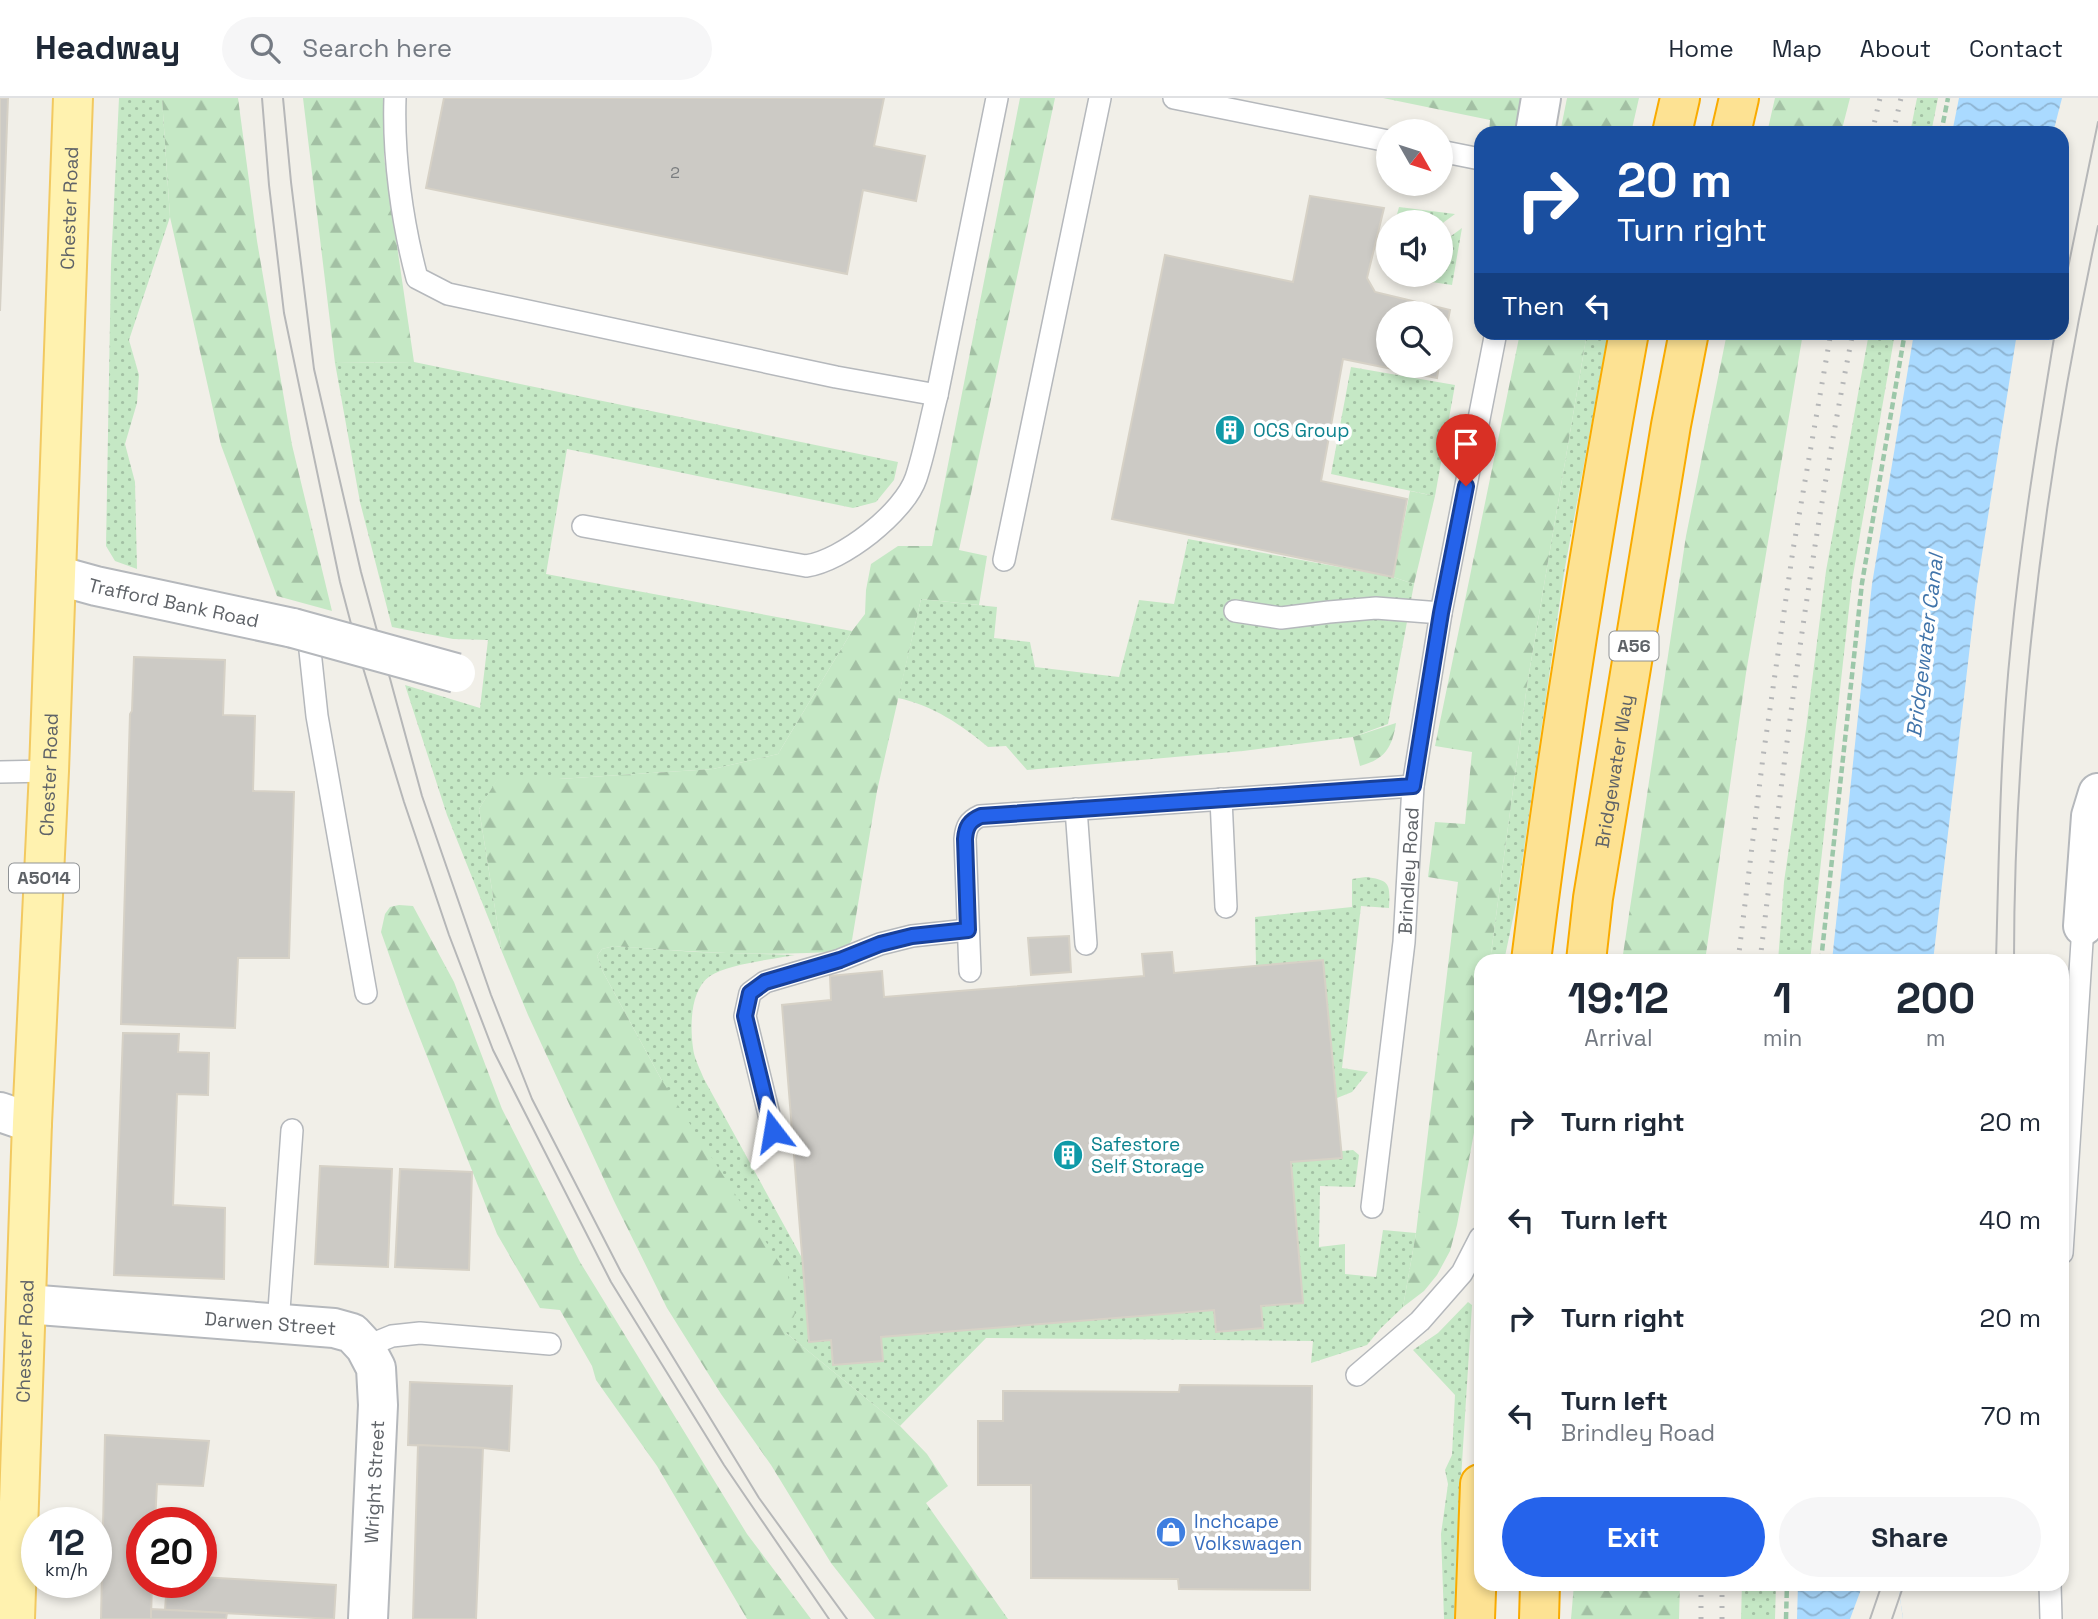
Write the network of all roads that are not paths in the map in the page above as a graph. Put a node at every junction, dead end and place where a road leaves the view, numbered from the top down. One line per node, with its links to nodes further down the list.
1 (73, 98): 21 (main road, Chester Road / A5014)
2 (395, 98): 18 (lane)
3 (998, 98): 18 (lane)
4 (1100, 98): 20 (lane)
5 (1174, 98): 12 (lane)
6 (1541, 98): 9 (street)
7 (1680, 98): 10 (highway)
8 (1739, 98): 11 (highway)
9 (1536, 126)
10 (1674, 126)
11 (1733, 126)
12 (1376, 139)
13 (1453, 154): 14 (lane)
14 (1474, 158)
15 (1494, 340): 23 (lane, Brindley Road)
16 (1628, 340): 36 (highway)
17 (1687, 340): 37 (highway, Bridgewater Way / A56)
18 (937, 395): 19 (lane)
19 (583, 526)
20 (1004, 560)
21 (56, 575): 24 (street, Trafford Bank Road); 26 (main road, Chester Road / A5014)
22 (1236, 611): 23 (lane)
23 (1441, 613): 28 (lane, Brindley Road)
24 (301, 630): 25 (street, Trafford Bank Road, bridge); 39 (lane)
25 (456, 673)
26 (49, 771): 27 (lane); 40 (main road, Chester Road / A5014)
27 (0, 772)
28 (1413, 786): 30 (lane); 44 (lane, Brindley Road)
29 (2098, 793): 33 (street)
30 (1221, 799): 31 (lane); 32 (lane)
31 (1076, 809): 34 (lane); 35 (lane)
32 (1226, 906)
33 (2083, 926): 43 (lane)
34 (968, 930): 38 (lane); 42 (lane)
35 (1086, 944)
36 (1532, 954)
37 (1587, 954)
38 (970, 971)
39 (366, 993)
40 (16, 1117): 46 (main road, Chester Road / A5014)
41 (292, 1130): 47 (lane)
42 (773, 1131)
43 (2069, 1144)
44 (1372, 1207)
45 (1474, 1250): 50 (lane)
46 (26, 1304): 47 (street, Darwen Street); 54 (main road, Chester Road / A5014)
47 (278, 1324): 49 (street, Darwen Street)
48 (550, 1344): 49 (lane)
49 (365, 1347): 55 (street, Wright Street)
50 (1357, 1375)
51 (1476, 1591): 56 (highway)
52 (1540, 1591): 57 (highway)
53 (2050, 1591): 58 (lane)
54 (15, 1619)
55 (368, 1619)
56 (1475, 1619)
57 (1539, 1619)
58 (2051, 1619)

